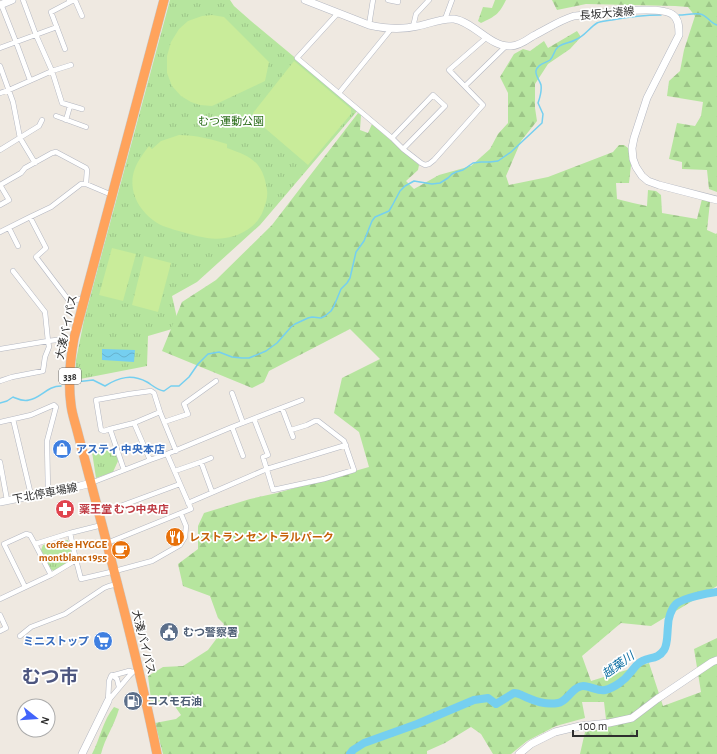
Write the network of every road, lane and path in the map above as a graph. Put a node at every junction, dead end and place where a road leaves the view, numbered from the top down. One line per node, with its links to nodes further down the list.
1 (12, 0): 11 (main road)
2 (23, 0): 19 (street)
3 (164, 0): 45 (highway, 大湊バイパス / 338)
4 (305, 0): 12 (main road)
5 (373, 0): 15 (street)
6 (388, 0): 7 (street)
7 (398, 0)
8 (429, 0): 17 (street)
9 (452, 0): 14 (street)
10 (70, 1): 13 (street); 16 (street)
11 (0, 4): 21 (street)
12 (338, 13): 15 (main road); 32 (street)
13 (82, 16)
14 (444, 19): 17 (main road); 20 (main road)
15 (369, 25): 18 (main road)
16 (57, 27): 19 (street); 24 (street)
17 (413, 27): 18 (main road)
18 (391, 29): 32 (street)
19 (36, 35): 21 (street); 27 (street)
20 (487, 36): 22 (main road); 29 (street)
21 (16, 42): 23 (street); 28 (street)
22 (506, 46): 29 (street); 46 (main road, 長坂大湊線)
23 (0, 48)
24 (65, 48)
25 (70, 65): 27 (street)
26 (0, 66): 30 (street)
27 (52, 71): 28 (street); 33 (street)
28 (30, 80): 30 (street)
29 (465, 86): 41 (street)
30 (9, 90): 31 (street); 39 (street)
31 (0, 93)
32 (339, 93): 40 (street)
33 (70, 106): 34 (street); 37 (street)
34 (82, 109)
35 (56, 116): 37 (street)
36 (42, 120): 39 (street)
37 (66, 120): 38 (street)
38 (86, 127)
39 (20, 138): 42 (street); 43 (street)
40 (392, 138): 41 (street); 41 (street)
41 (403, 149)
42 (0, 150)
43 (35, 163): 44 (street); 47 (street)
44 (86, 184): 45 (street); 48 (street)
45 (112, 195): 53 (highway, 大湊バイパス / 338)
46 (717, 200)
47 (0, 205)
48 (30, 217): 49 (street); 53 (street)
49 (9, 228): 50 (street); 51 (street)
50 (0, 232)
51 (18, 246)
52 (13, 271): 55 (street)
53 (84, 301): 54 (highway, 大湊バイパス / 338)
54 (74, 338): 55 (street); 84 (highway, 大湊バイパス / 338)
55 (48, 341): 56 (street); 57 (street)
56 (0, 349)
57 (0, 381)
58 (216, 381): 66 (street)
59 (232, 393): 68 (street)
60 (302, 400): 61 (street)
61 (282, 408): 64 (street); 71 (street)
62 (160, 412): 66 (street); 67 (street); 70 (street)
63 (13, 419): 65 (street); 86 (street); 88 (street)
64 (254, 419): 68 (street); 81 (street)
65 (0, 422)
66 (164, 422): 74 (street)
67 (134, 423): 70 (street); 78 (street)
68 (243, 423): 69 (street)
69 (232, 427): 74 (street); 76 (street)
70 (110, 429): 82 (street)
71 (291, 430): 72 (street); 73 (street)
72 (294, 437)
73 (346, 445): 81 (street); 81 (street)
74 (176, 451): 75 (street)
75 (167, 454): 78 (street); 83 (street)
76 (243, 456)
77 (211, 458): 80 (street)
78 (150, 460): 82 (street)
79 (0, 462): 89 (street)
80 (201, 462): 83 (street); 87 (street)
81 (267, 469): 87 (street)
82 (124, 470): 84 (street)
83 (174, 471): 85 (street)
84 (91, 483): 86 (main road, 下北停車場線); 91 (highway, 大湊バイパス / 338)
85 (180, 484): 90 (street); 91 (street)
86 (48, 492): 88 (main road, 下北停車場線)
87 (212, 492): 90 (street)
88 (31, 496): 89 (main road, 下北停車場線)
89 (4, 501)
90 (188, 503): 92 (street)
91 (99, 514): 93 (highway, 大湊バイパス / 338)
92 (181, 514): 95 (street); 98 (street)
93 (102, 525): 94 (street); 95 (highway, 大湊バイパス / 338)
94 (70, 533): 96 (street); 97 (street)
95 (107, 543): 98 (highway, 大湊バイパス / 338)
96 (35, 544): 99 (street); 101 (street)
97 (76, 560): 98 (street); 99 (street)
98 (115, 571): 100 (highway, 大湊バイパス / 338)
99 (51, 575): 101 (street)
100 (118, 584): 105 (street); 107 (highway, 大湊バイパス / 338)
101 (25, 587): 102 (street)
102 (0, 599)
103 (0, 615): 104 (street)
104 (0, 631)
105 (20, 636)
106 (717, 660): 114 (main road)
107 (136, 672): 108 (street); 110 (street); 113 (highway, 大湊バイパス / 338)
108 (112, 675): 109 (street); 110 (street)
109 (109, 683): 110 (street); 111 (street)
110 (119, 687): 111 (street)
111 (108, 701): 112 (main road)
112 (82, 754)
113 (157, 754)
114 (519, 754)

